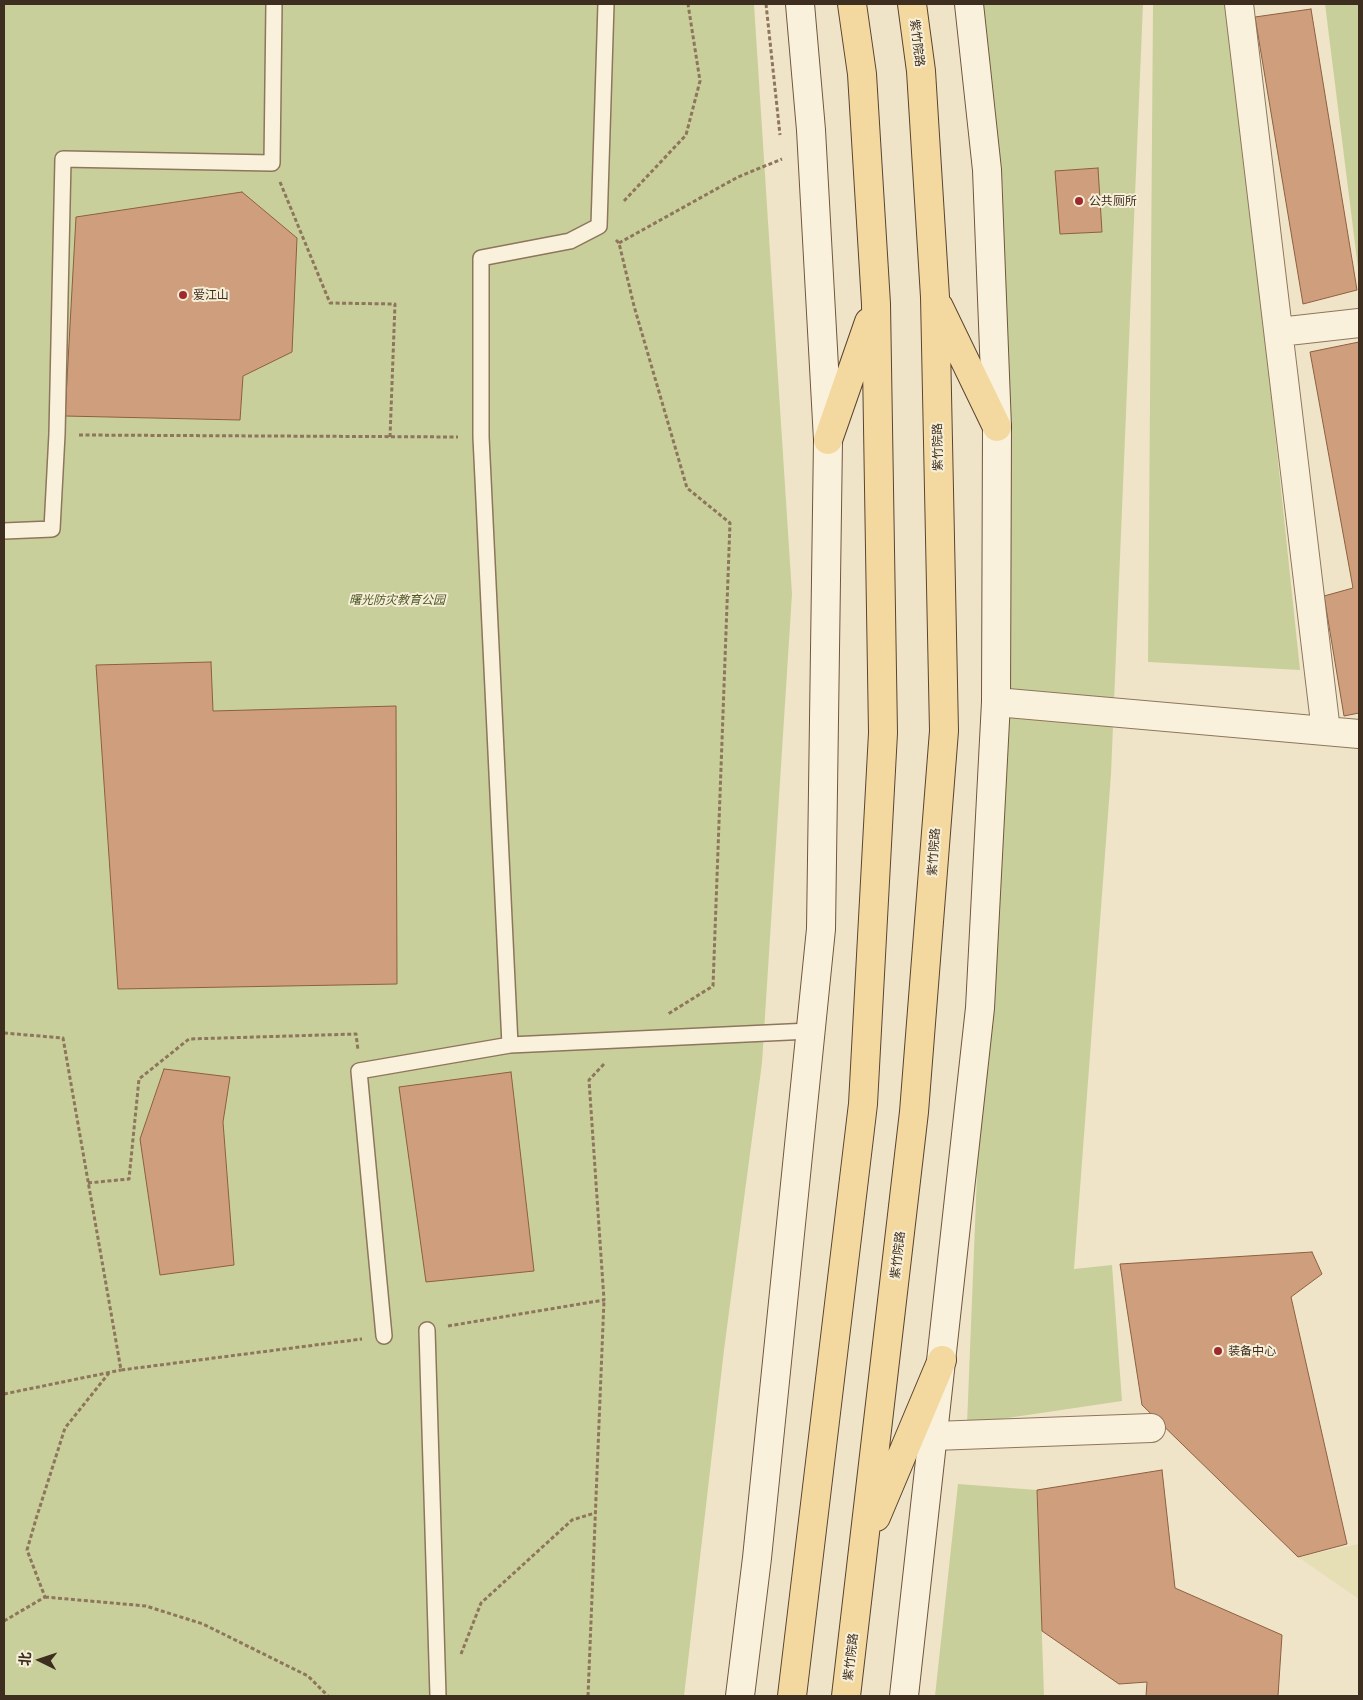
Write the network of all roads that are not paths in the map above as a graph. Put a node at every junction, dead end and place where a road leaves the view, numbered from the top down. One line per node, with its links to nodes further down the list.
1 (274, 4): 14 (lane)
2 (606, 4): 19 (lane)
3 (800, 4): 13 (street)
4 (852, 4): 9 (main road)
5 (912, 4): 8 (main road, 紫竹院路)
6 (969, 4): 12 (street)
7 (1239, 4): 11 (street)
8 (934, 297): 12 (main road); 25 (main road, 紫竹院路)
9 (876, 304): 13 (main road); 28 (main road)
10 (1359, 322): 11 (street)
11 (1279, 332): 16 (street)
12 (997, 427): 15 (street)
13 (828, 440): 18 (street)
14 (4, 531)
15 (996, 702): 16 (street); 22 (street)
16 (1326, 731): 17 (street)
17 (1359, 734)
18 (810, 1031): 19 (lane); 27 (street)
19 (510, 1045): 21 (lane)
20 (427, 1330): 26 (lane)
21 (384, 1336)
22 (942, 1360): 24 (street); 25 (main road)
23 (1151, 1428): 24 (street)
24 (934, 1436): 30 (street)
25 (864, 1546): 29 (main road, 紫竹院路)
26 (438, 1696)
27 (740, 1696)
28 (792, 1696)
29 (846, 1696)
30 (904, 1696)

